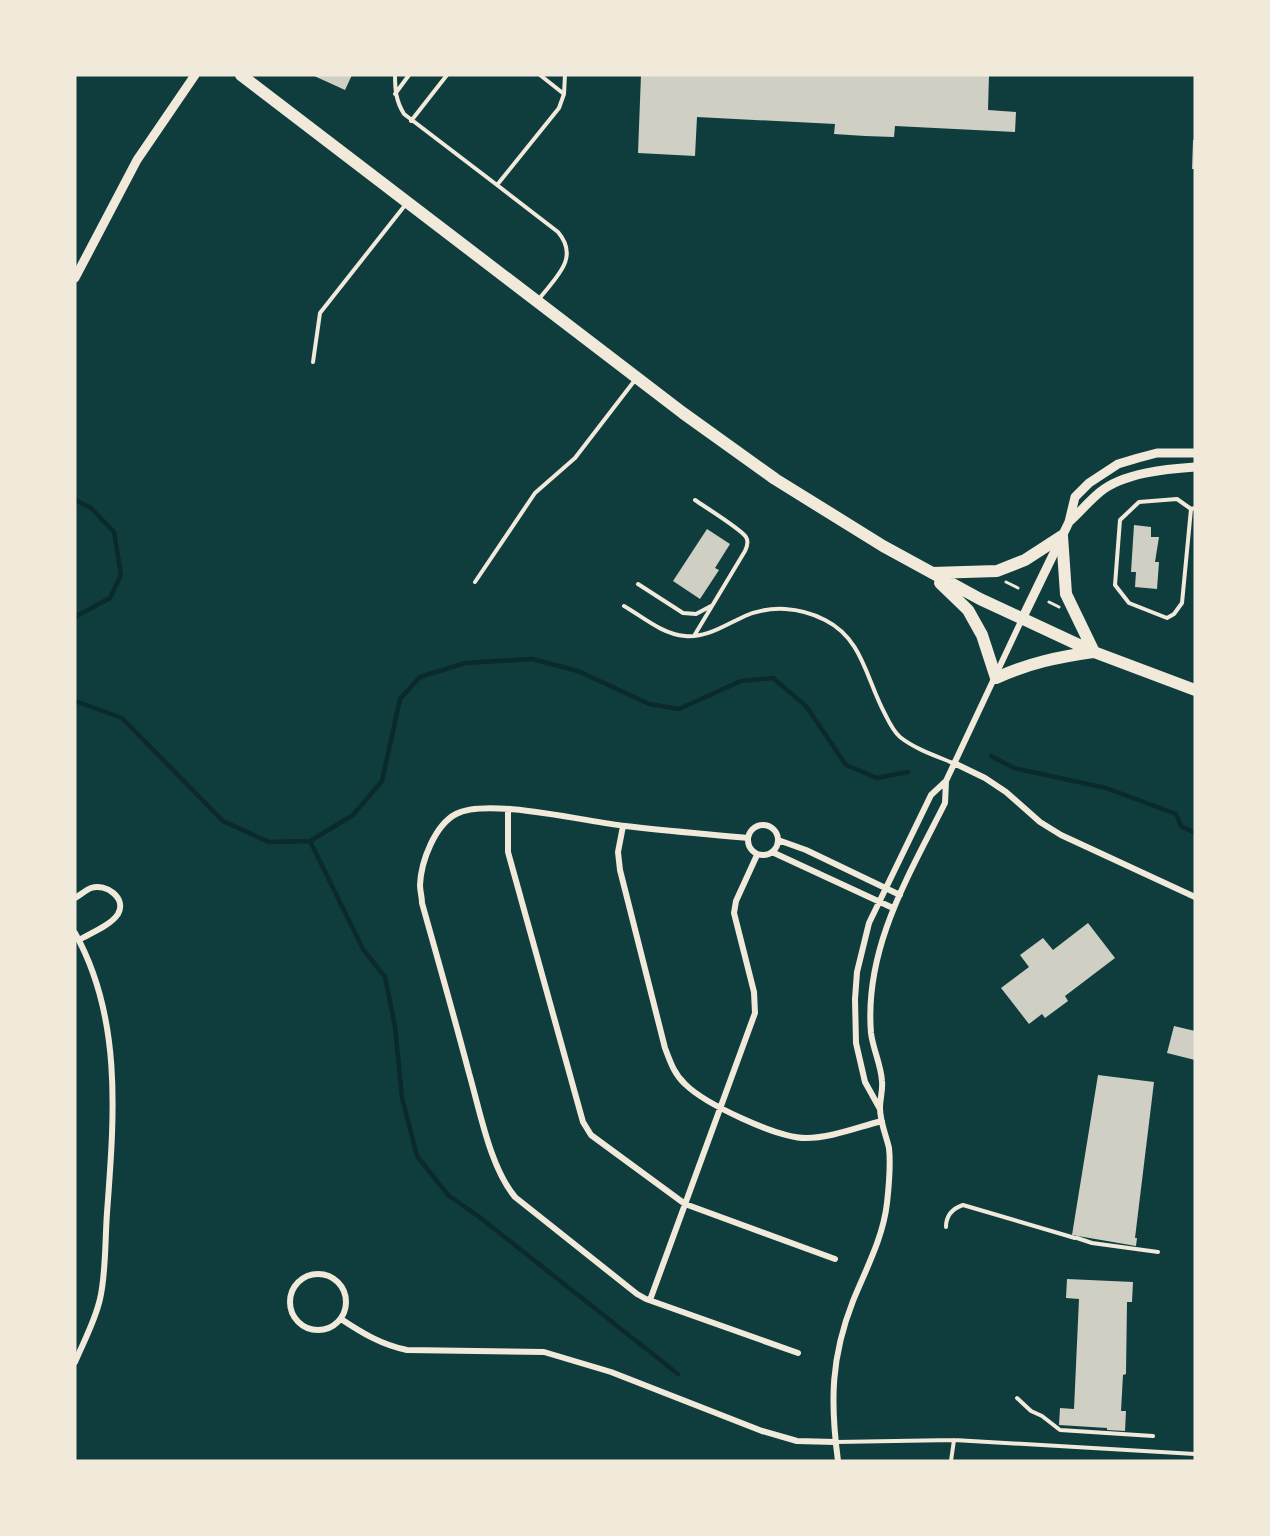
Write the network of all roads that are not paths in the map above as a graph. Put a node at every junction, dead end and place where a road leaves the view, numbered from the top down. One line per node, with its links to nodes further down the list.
1 (195, 75): 13 (street)
2 (241, 75): 12 (main road)
3 (395, 75): 8 (lane)
4 (409, 75): 8 (lane)
5 (447, 75): 10 (lane)
6 (540, 75): 9 (lane)
7 (565, 75): 9 (lane)
8 (395, 94): 10 (lane)
9 (564, 94): 11 (lane)
10 (411, 121): 11 (lane)
11 (497, 185): 14 (lane)
12 (407, 203): 14 (main road); 15 (lane)
13 (75, 278)
14 (537, 302): 16 (main road)
15 (313, 362)
16 (637, 377): 23 (main road); 24 (lane)
17 (1195, 453): 21 (street)
18 (1195, 467): 21 (street)
19 (695, 500): 26 (lane)
20 (1193, 508): 20 (lane)
21 (1069, 522): 22 (street)
22 (1062, 536): 23 (main road); 28 (street); 30 (main road)
23 (931, 573): 28 (main road); 31 (main road)
24 (475, 582)
25 (639, 584): 26 (lane)
26 (713, 604): 29 (lane)
27 (624, 606): 29 (lane)
28 (1022, 620): 30 (main road); 31 (street)
29 (694, 636): 33 (lane)
30 (1094, 651): 31 (main road); 32 (main road)
31 (996, 678): 33 (street)
32 (1195, 690)
33 (954, 763): 34 (street); 43 (street)
34 (946, 781): 41 (street); 42 (street)
35 (508, 809): 36 (street); 52 (street); 56 (street)
36 (622, 826): 37 (street); 49 (street)
37 (748, 838): 38 (street); 40 (street)
38 (778, 840): 39 (street); 41 (street)
39 (772, 852): 40 (street); 45 (street)
40 (757, 855): 49 (street)
41 (885, 888): 42 (street); 45 (street)
42 (900, 895): 46 (street)
43 (1195, 897)
44 (75, 898): 48 (street)
45 (879, 902): 46 (street); 50 (street)
46 (893, 908): 50 (street)
47 (75, 933): 48 (street)
48 (79, 940): 59 (street)
49 (719, 1109): 51 (street); 52 (street)
50 (880, 1110): 51 (street)
51 (882, 1121): 63 (street)
52 (685, 1204): 55 (street); 56 (street)
53 (946, 1227): 54 (lane)
54 (1158, 1252)
55 (835, 1259)
56 (650, 1300): 58 (street)
57 (341, 1319): 57 (street); 63 (street)
58 (798, 1353)
59 (76, 1358)
60 (1017, 1398): 61 (lane)
61 (1153, 1436)
62 (954, 1440): 63 (lane); 64 (lane); 66 (lane)
63 (835, 1442): 65 (street)
64 (1195, 1454)
65 (838, 1461)
66 (951, 1461)

